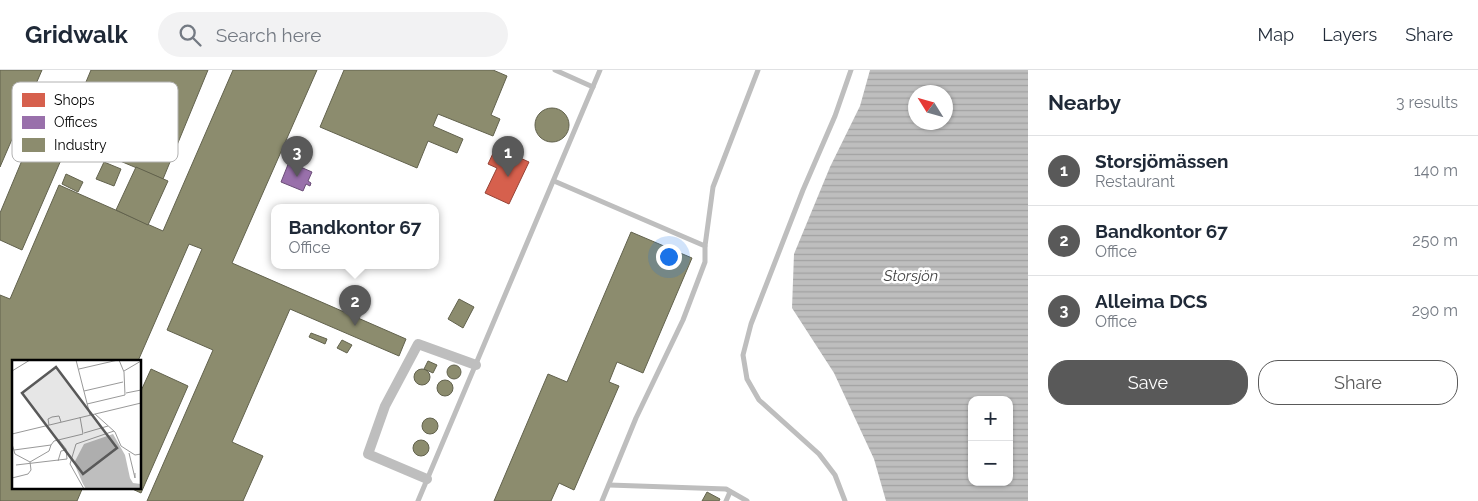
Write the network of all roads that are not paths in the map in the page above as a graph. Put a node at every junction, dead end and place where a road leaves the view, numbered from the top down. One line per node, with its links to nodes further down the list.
1 (555, 70): 5 (lane)
2 (600, 70): 5 (lane)
3 (758, 70): 7 (lane)
4 (851, 70): 16 (lane)
5 (593, 86): 6 (lane)
6 (554, 181): 7 (lane); 8 (lane)
7 (705, 246): 10 (lane)
8 (476, 365): 9 (lane); 9 (street)
9 (427, 479): 12 (lane)
10 (609, 485): 11 (lane); 13 (lane)
11 (730, 492): 14 (lane); 15 (lane)
12 (418, 501)
13 (602, 501)
14 (726, 501)
15 (747, 501)
16 (845, 501)

